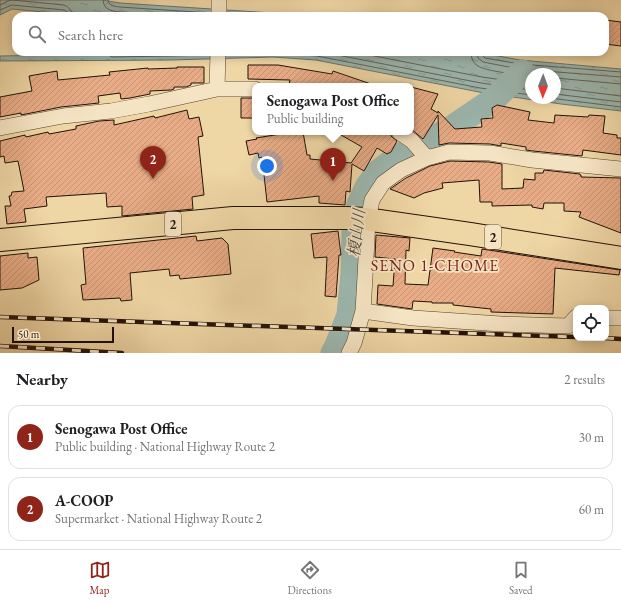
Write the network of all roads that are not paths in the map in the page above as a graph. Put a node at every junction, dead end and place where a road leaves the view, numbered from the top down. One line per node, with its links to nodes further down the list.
1 (219, 0): 2 (street)
2 (219, 12)
3 (218, 58): 4 (street)
4 (217, 89): 5 (street); 6 (street)
5 (252, 89)
6 (0, 128)
7 (403, 135): 8 (street)
8 (427, 158): 9 (street); 10 (street)
9 (621, 169)
10 (360, 219): 11 (highway, 2); 12 (highway, 2); 13 (street)
11 (0, 240)
12 (621, 258)
13 (362, 312): 16 (street); 17 (street)
14 (609, 318): 15 (street)
15 (621, 318)
16 (573, 320)
17 (349, 353)

